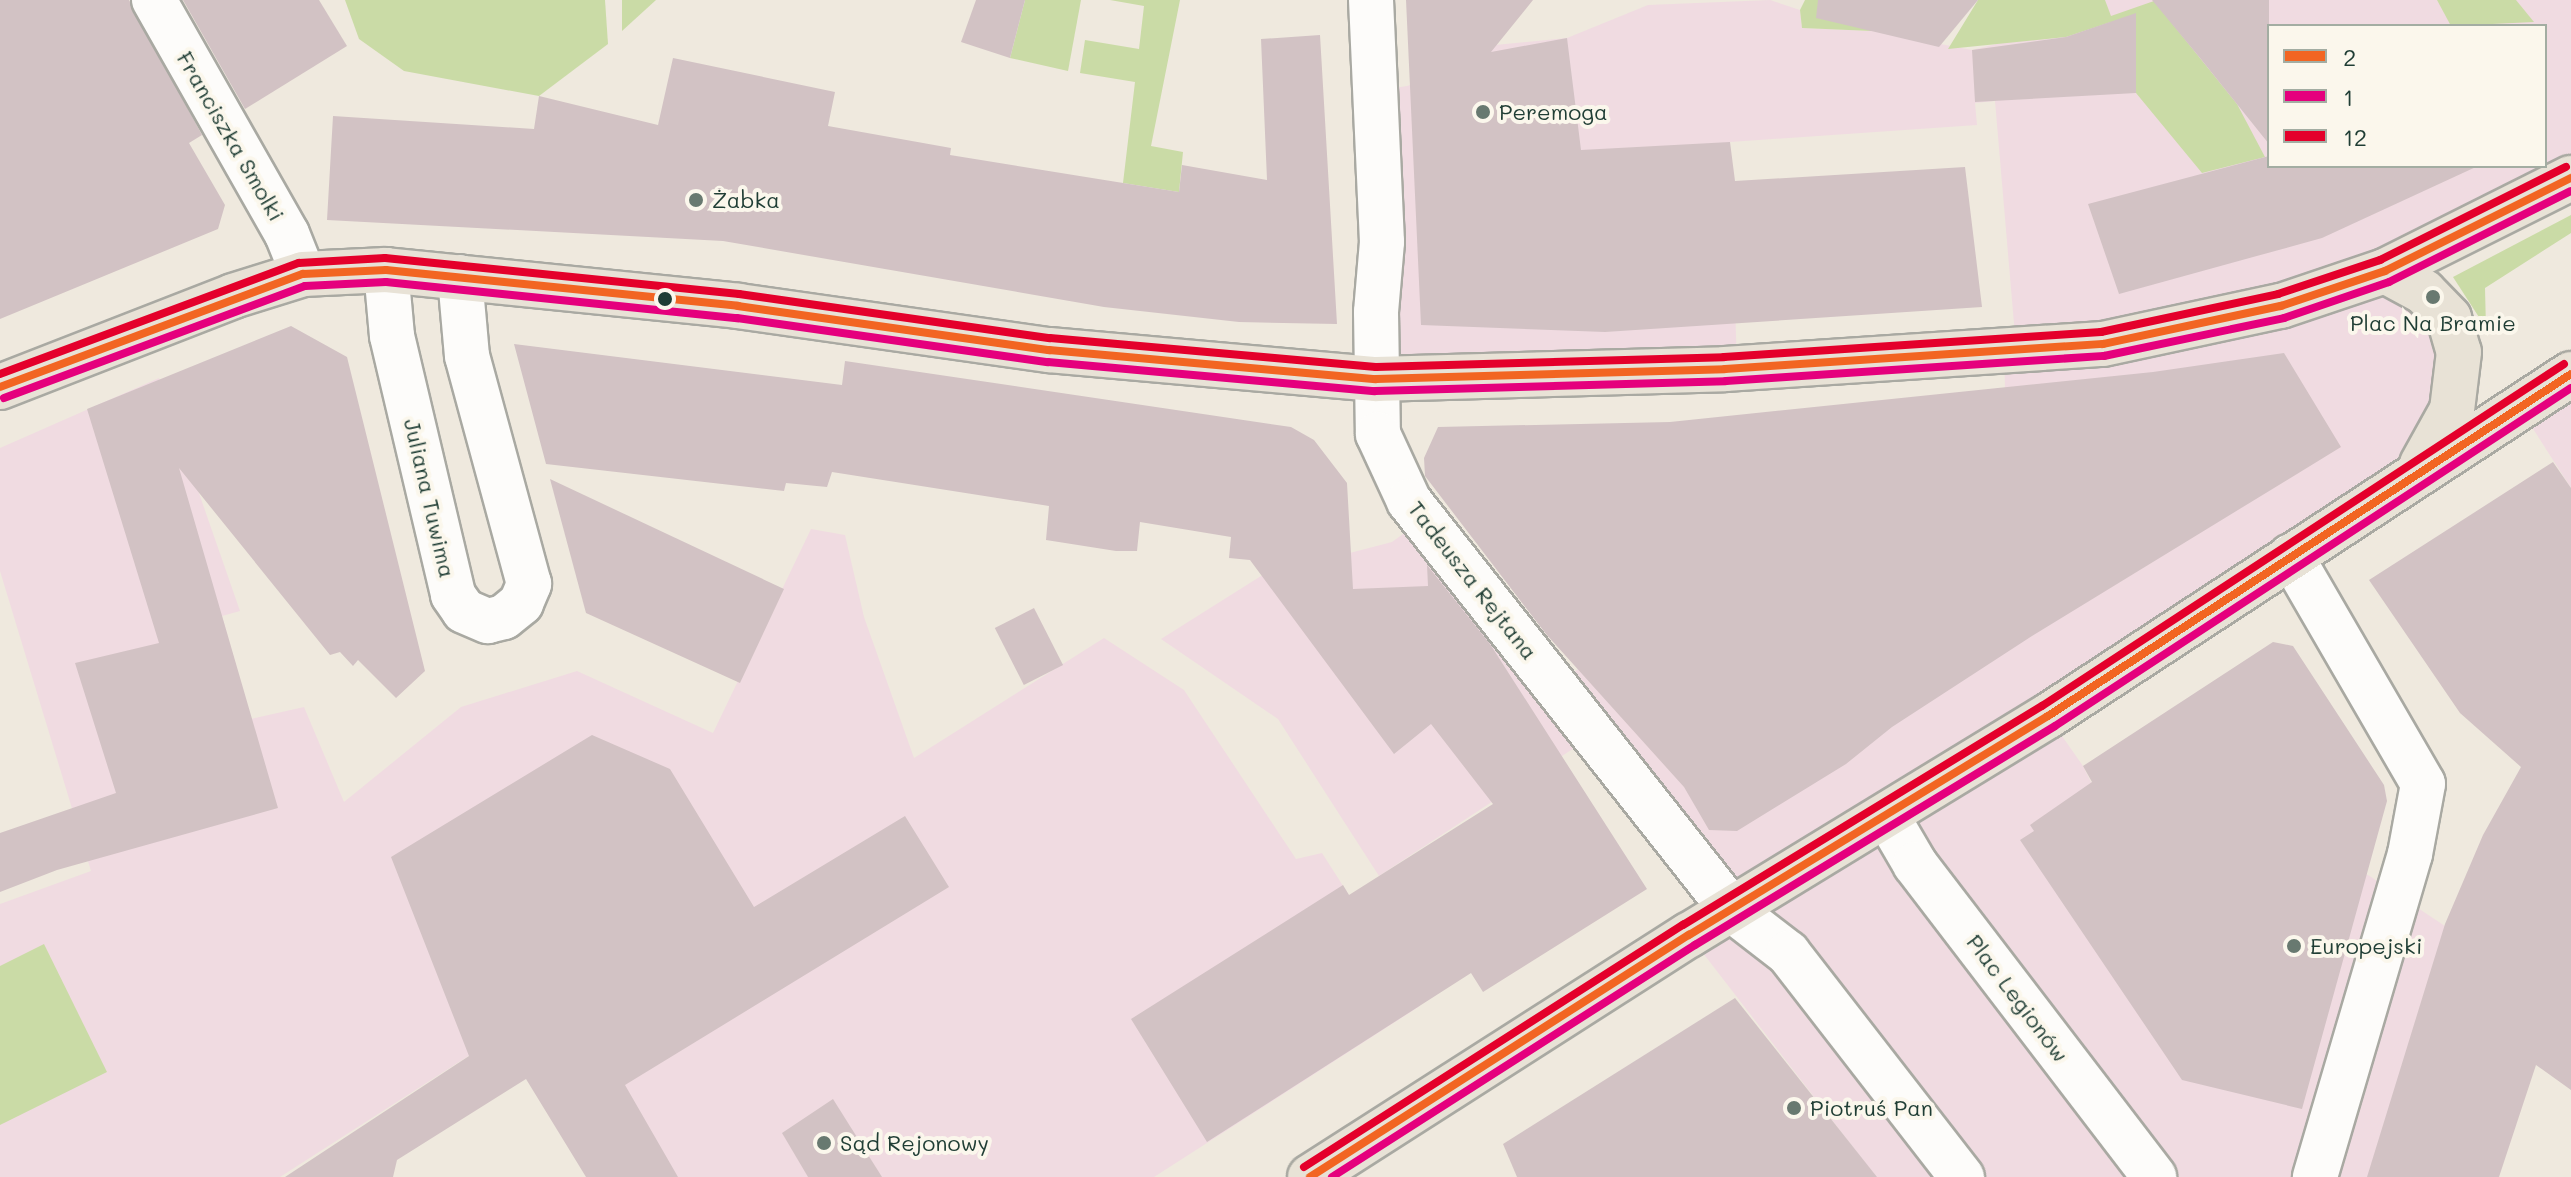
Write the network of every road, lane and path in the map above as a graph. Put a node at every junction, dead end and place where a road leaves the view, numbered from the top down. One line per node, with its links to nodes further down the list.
1 (154, 0): 6 (street, Franciszka Smolki)
2 (1371, 0): 9 (street, Tadeusza Rejtana)
3 (2571, 178): 5 (main road)
4 (386, 270): 6 (main road); 7 (main road); 7 (street, Juliana Tuwima)
5 (2385, 271): 9 (main road); 11 (main road)
6 (303, 274): 10 (main road)
7 (460, 277): 9 (main road)
8 (2571, 374): 11 (main road)
9 (1376, 379): 14 (street, Tadeusza Rejtana)
10 (0, 387)
11 (2416, 473): 12 (main road)
12 (2291, 556): 13 (main road); 18 (street)
13 (1887, 816): 14 (main road); 17 (street, Plac Legionów)
14 (1731, 909): 15 (main road); 16 (street)
15 (1310, 1177)
16 (1962, 1177)
17 (2154, 1177)
18 (2315, 1177)

